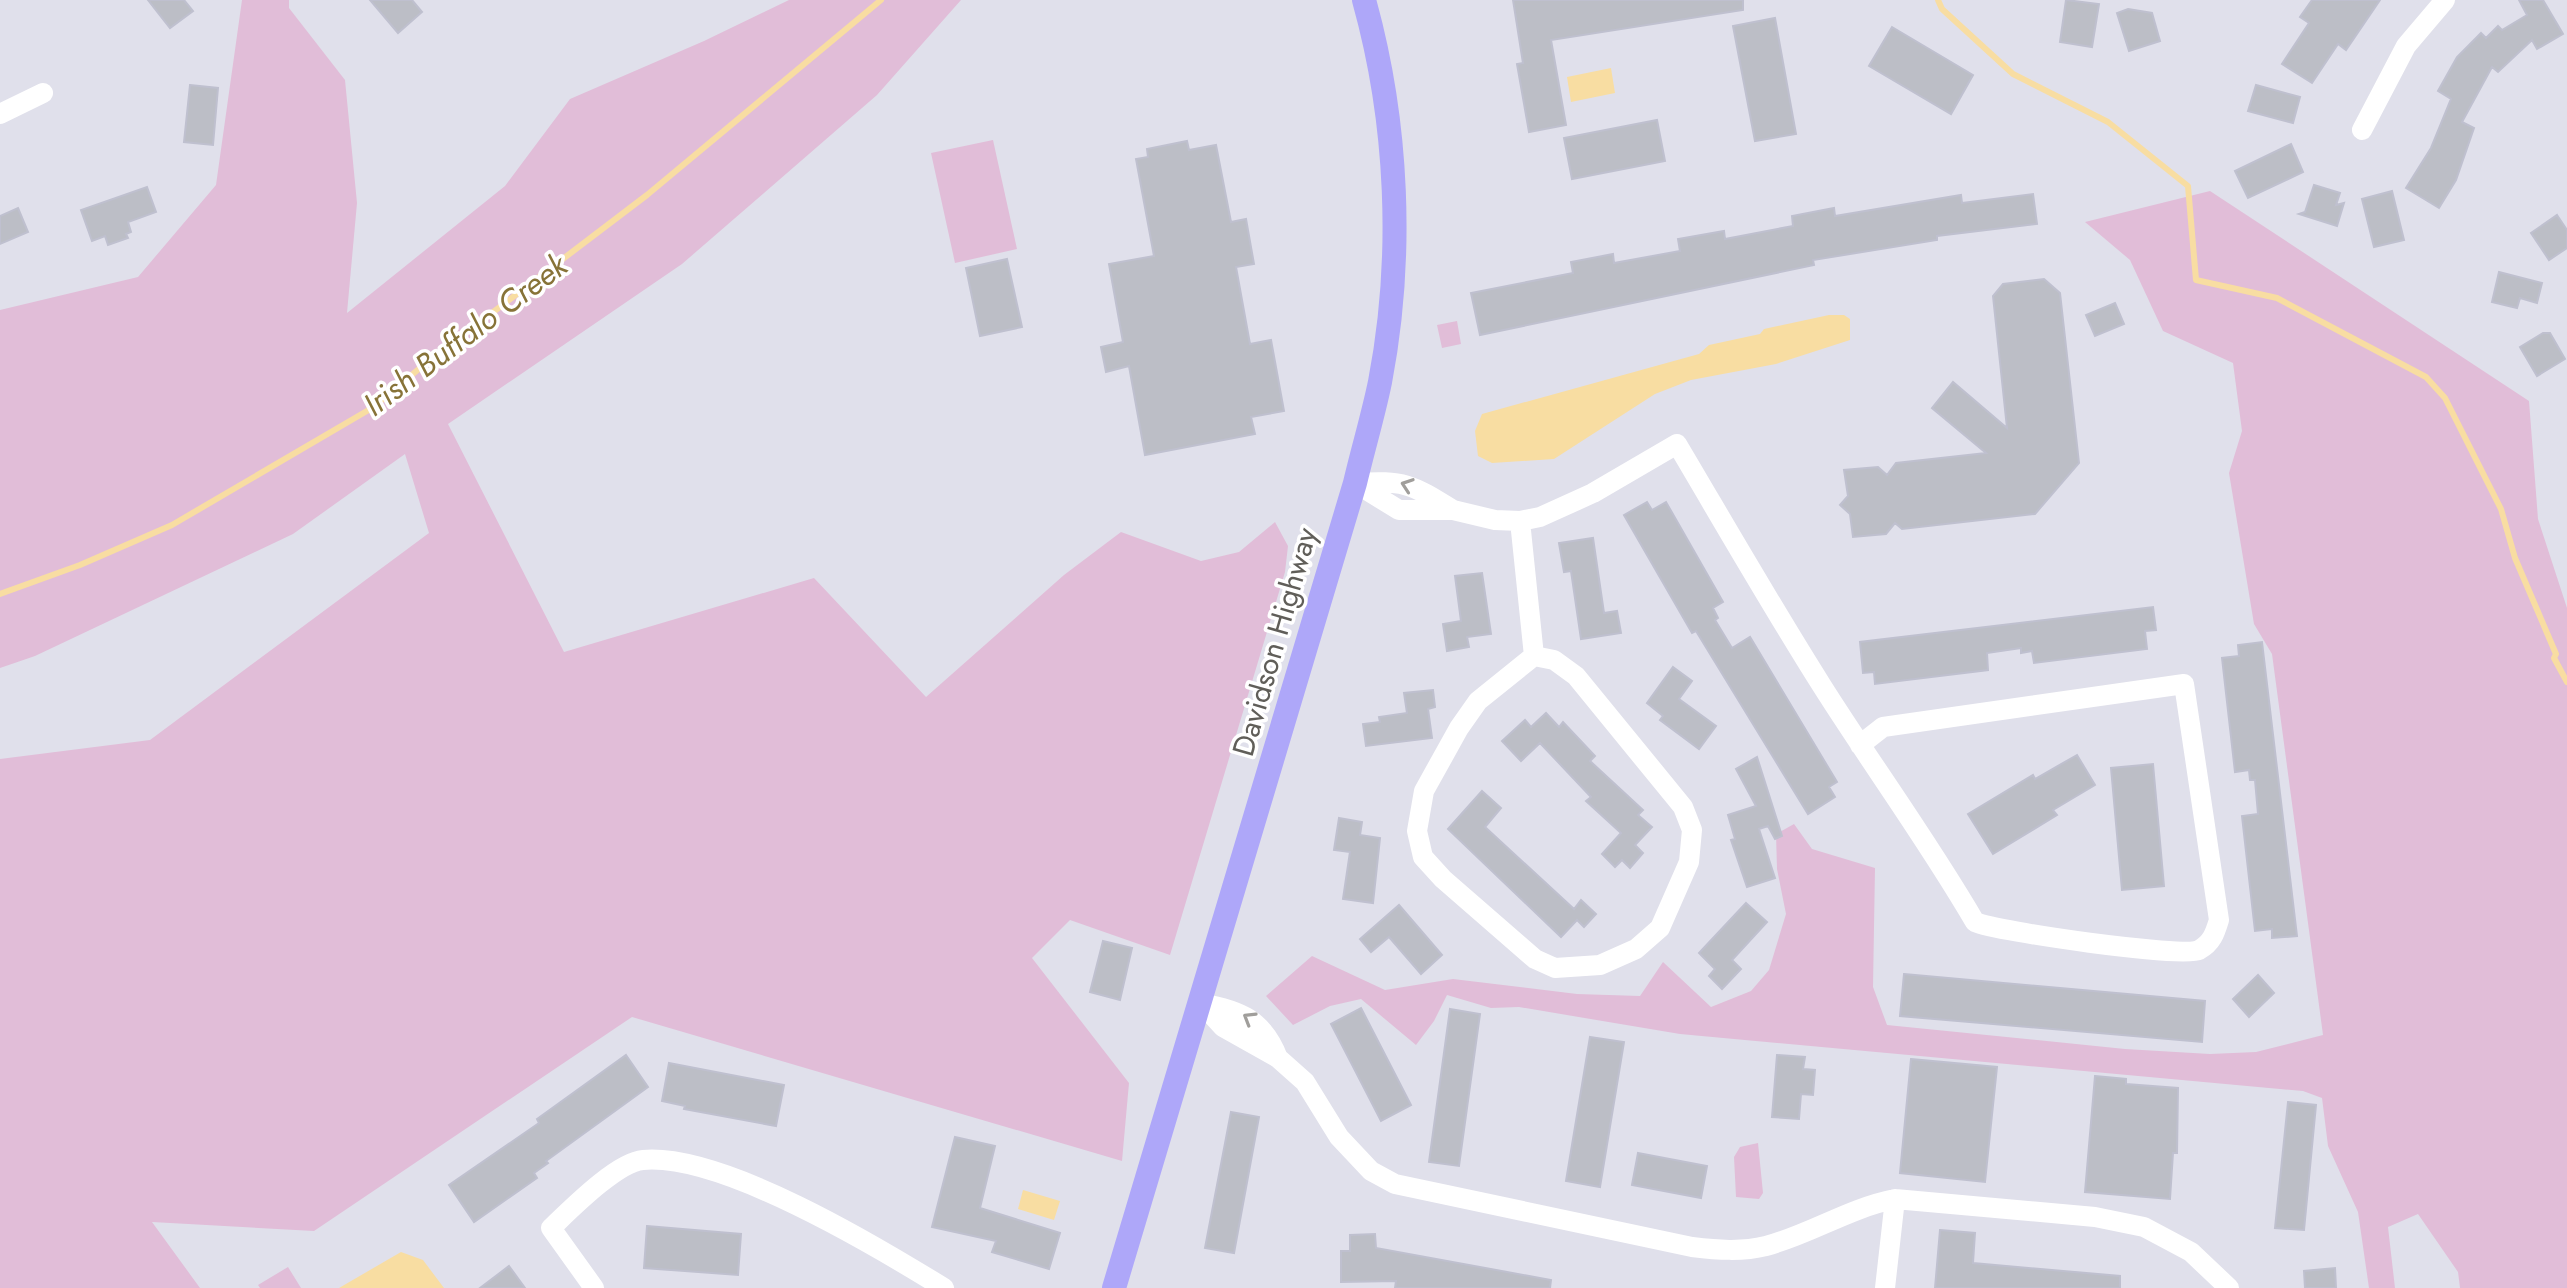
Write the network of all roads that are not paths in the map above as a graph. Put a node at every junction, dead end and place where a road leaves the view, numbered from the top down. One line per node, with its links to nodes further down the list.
1 (1364, 0): 6 (main road, Davidson Highway)
2 (2445, 0): 5 (street)
3 (43, 93): 4 (street)
4 (0, 114)
5 (2362, 130)
6 (1355, 483): 7 (street); 10 (main road, Davidson Highway)
7 (1520, 521): 8 (street); 9 (street)
8 (1534, 656): 8 (street)
9 (1860, 745): 9 (street)
10 (1201, 1003): 11 (street); 14 (main road, Davidson Highway)
11 (1895, 1199): 15 (street); 16 (street)
12 (594, 1288): 13 (street)
13 (944, 1288)
14 (1114, 1288)
15 (1885, 1288)
16 (2229, 1288)

